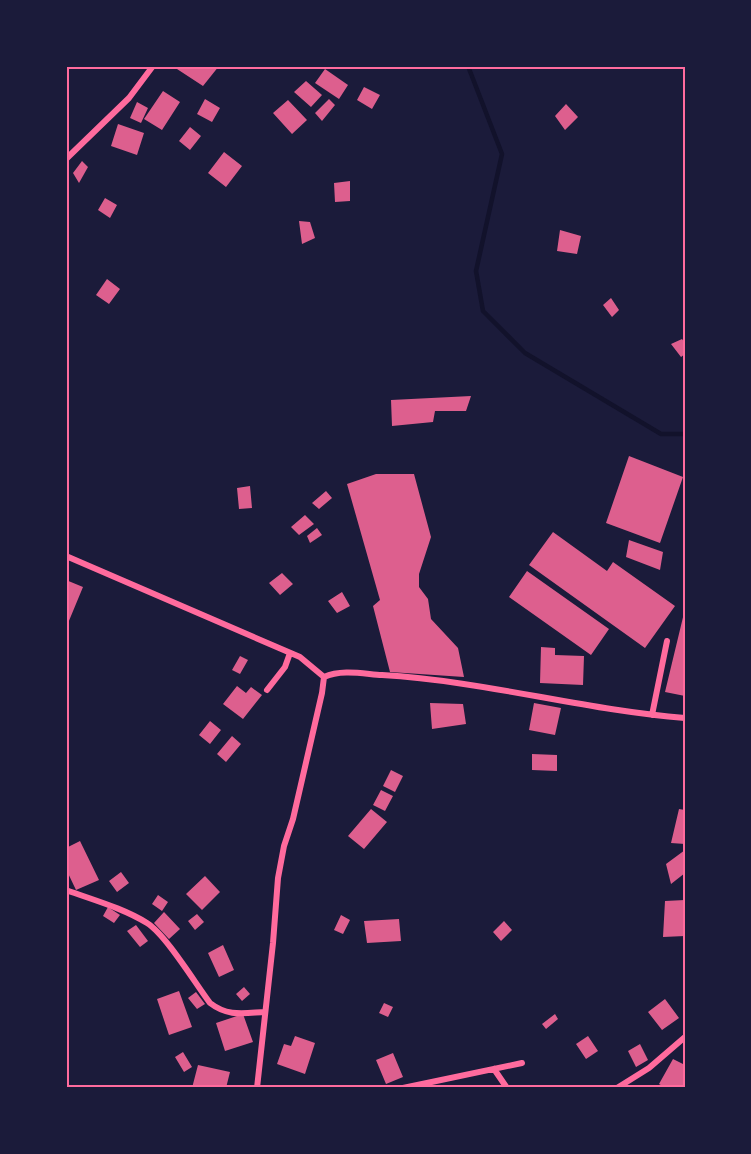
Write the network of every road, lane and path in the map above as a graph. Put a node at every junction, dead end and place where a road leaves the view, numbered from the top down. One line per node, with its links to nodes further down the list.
1 (153, 66): 2 (street)
2 (66, 159)
3 (66, 556): 5 (street)
4 (667, 641): 8 (street)
5 (290, 653): 6 (street); 7 (street)
6 (324, 677): 8 (street); 11 (street)
7 (267, 690)
8 (652, 715): 9 (street)
9 (685, 718)
10 (66, 890): 11 (street)
11 (266, 1012): 15 (street)
12 (685, 1037): 18 (street)
13 (522, 1063): 14 (street)
14 (495, 1069): 16 (street); 17 (street)
15 (257, 1088)
16 (403, 1088)
17 (507, 1088)
18 (617, 1088)

